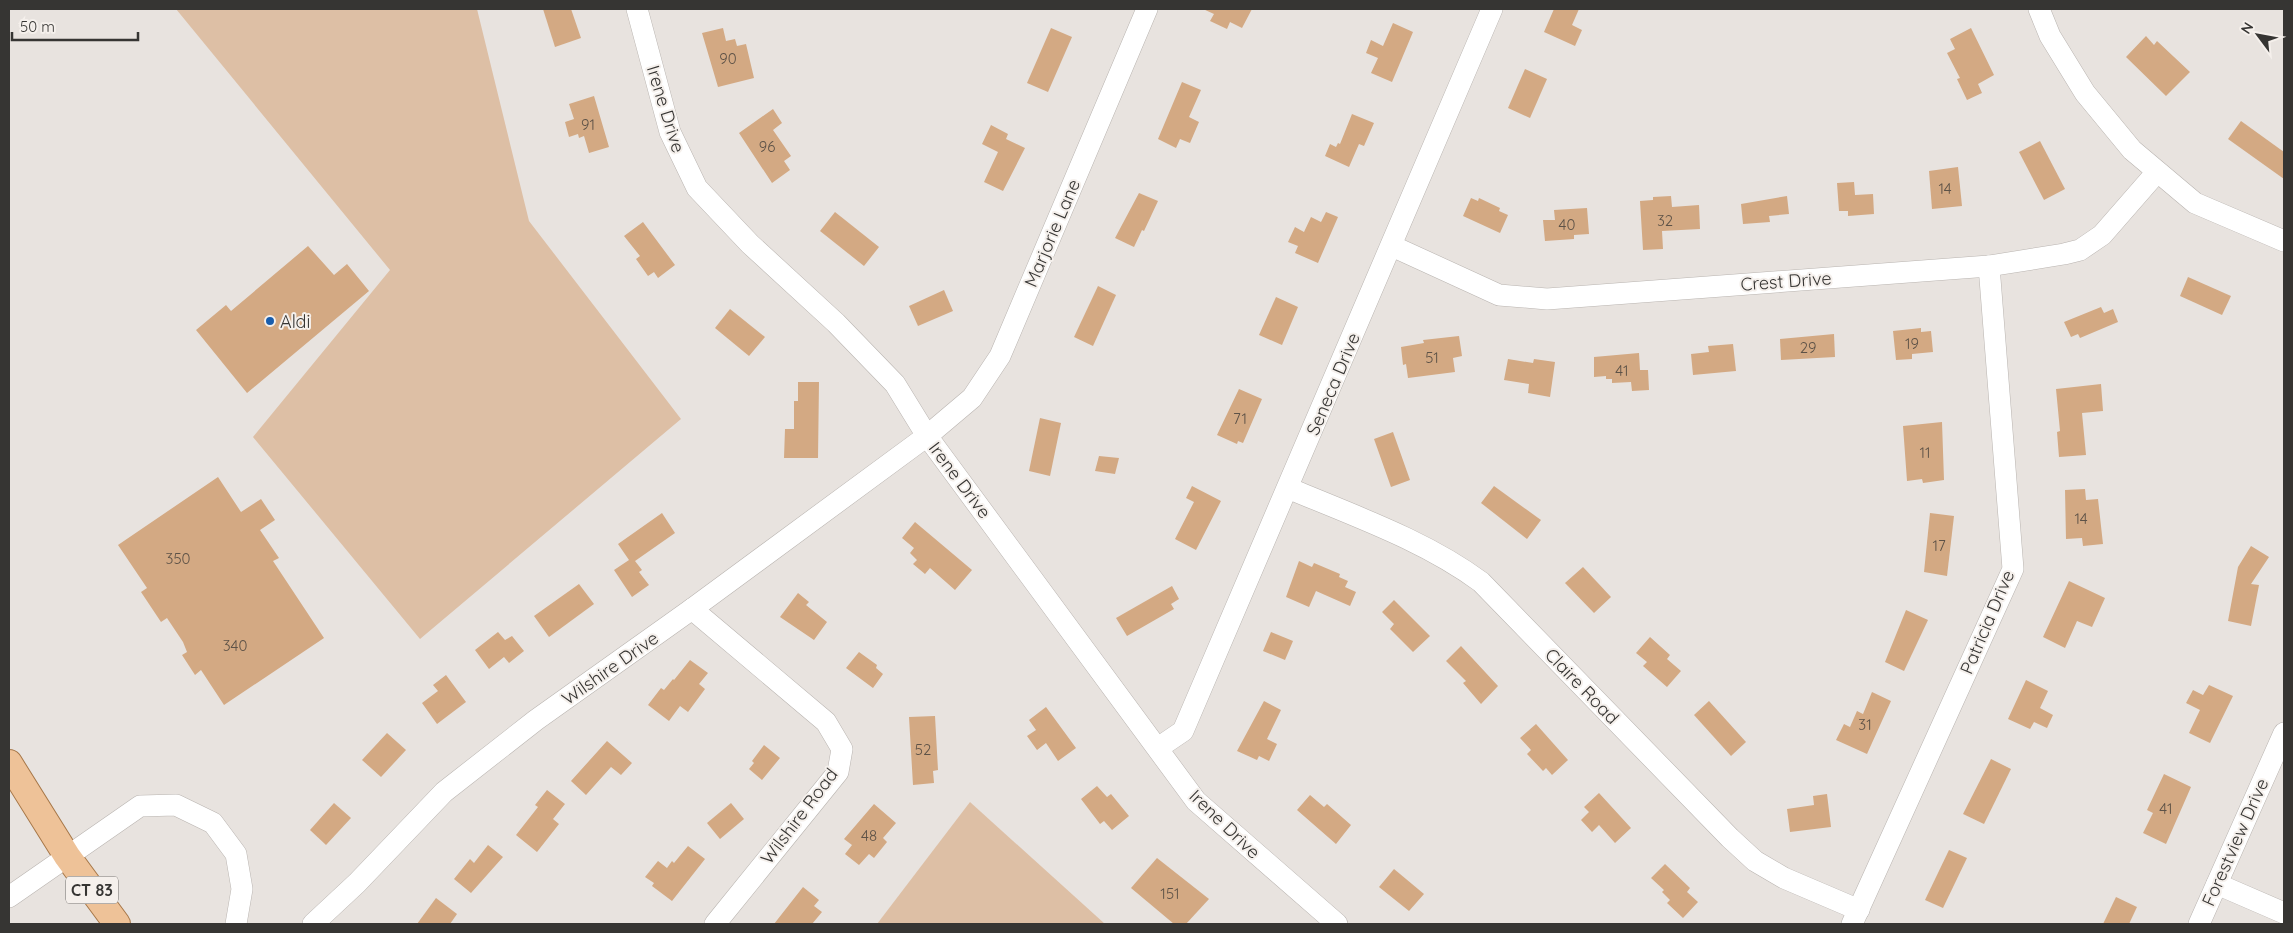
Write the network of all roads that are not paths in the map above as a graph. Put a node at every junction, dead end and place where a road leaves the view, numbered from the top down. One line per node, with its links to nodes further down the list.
1 (637, 9): 9 (street, Irene Drive)
2 (1147, 9): 9 (street, Marjorie Lane)
3 (1492, 9): 7 (street, Seneca Drive)
4 (2039, 9): 5 (street)
5 (2157, 172): 6 (street); 8 (street, Crest Drive)
6 (2284, 241)
7 (1392, 246): 8 (street, Crest Drive); 10 (street, Seneca Drive)
8 (1989, 266): 19 (street, Patricia Drive)
9 (927, 436): 11 (street, Wilshire Drive); 13 (street, Irene Drive)
10 (1288, 488): 13 (street, Seneca Drive); 19 (street, Claire Road)
11 (692, 609): 22 (street, Wilshire Drive); 23 (street, Wilshire Road)
12 (2284, 733): 16 (street, Forestview Drive)
13 (1158, 748): 24 (street, Irene Drive)
14 (9, 763): 15 (main road, CT 83)
15 (67, 856): 17 (street); 20 (main road, CT 83); 21 (street)
16 (2216, 884): 18 (street); 25 (street, Forestview Drive)
17 (9, 897)
18 (2284, 914)
19 (1855, 917)
20 (117, 924)
21 (236, 924)
22 (313, 924)
23 (715, 924)
24 (1337, 924)
25 (2198, 924)

